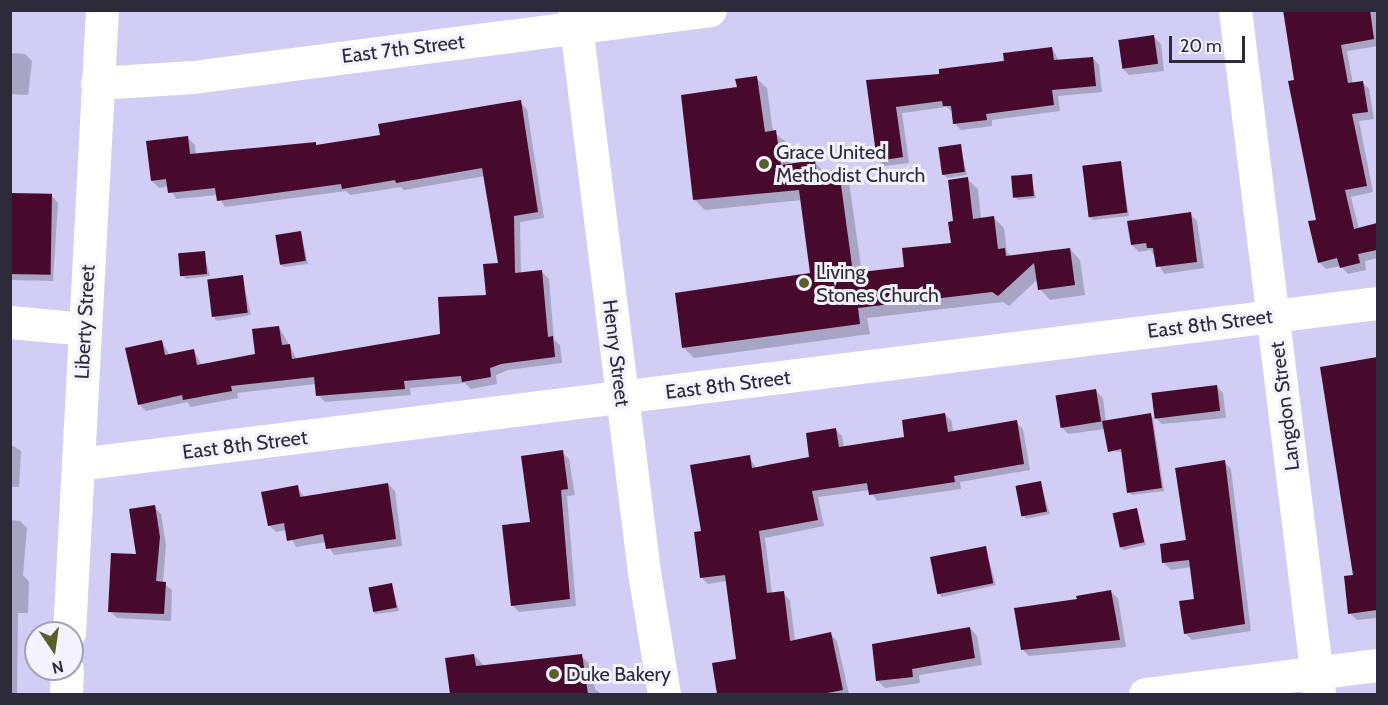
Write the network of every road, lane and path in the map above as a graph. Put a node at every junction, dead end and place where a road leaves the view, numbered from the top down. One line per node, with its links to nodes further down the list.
1 (102, 10): 5 (street, Liberty Street)
2 (710, 10): 4 (street, East 7th Street)
3 (1235, 10): 7 (street, Langdon Street)
4 (575, 19): 5 (street, East 7th Street); 10 (street, Henry Street)
5 (97, 83): 9 (street, Liberty Street)
6 (1377, 303): 7 (street, East 8th Street)
7 (1274, 316): 10 (street, East 8th Street); 14 (street, Langdon Street)
8 (10, 322): 9 (street)
9 (85, 329): 11 (street, Liberty Street)
10 (622, 399): 11 (street, East 8th Street); 15 (street, Henry Street)
11 (78, 464): 12 (street, Liberty Street)
12 (70, 621)
13 (1377, 665): 14 (street)
14 (1318, 684): 16 (street)
15 (664, 694)
16 (1146, 694)

